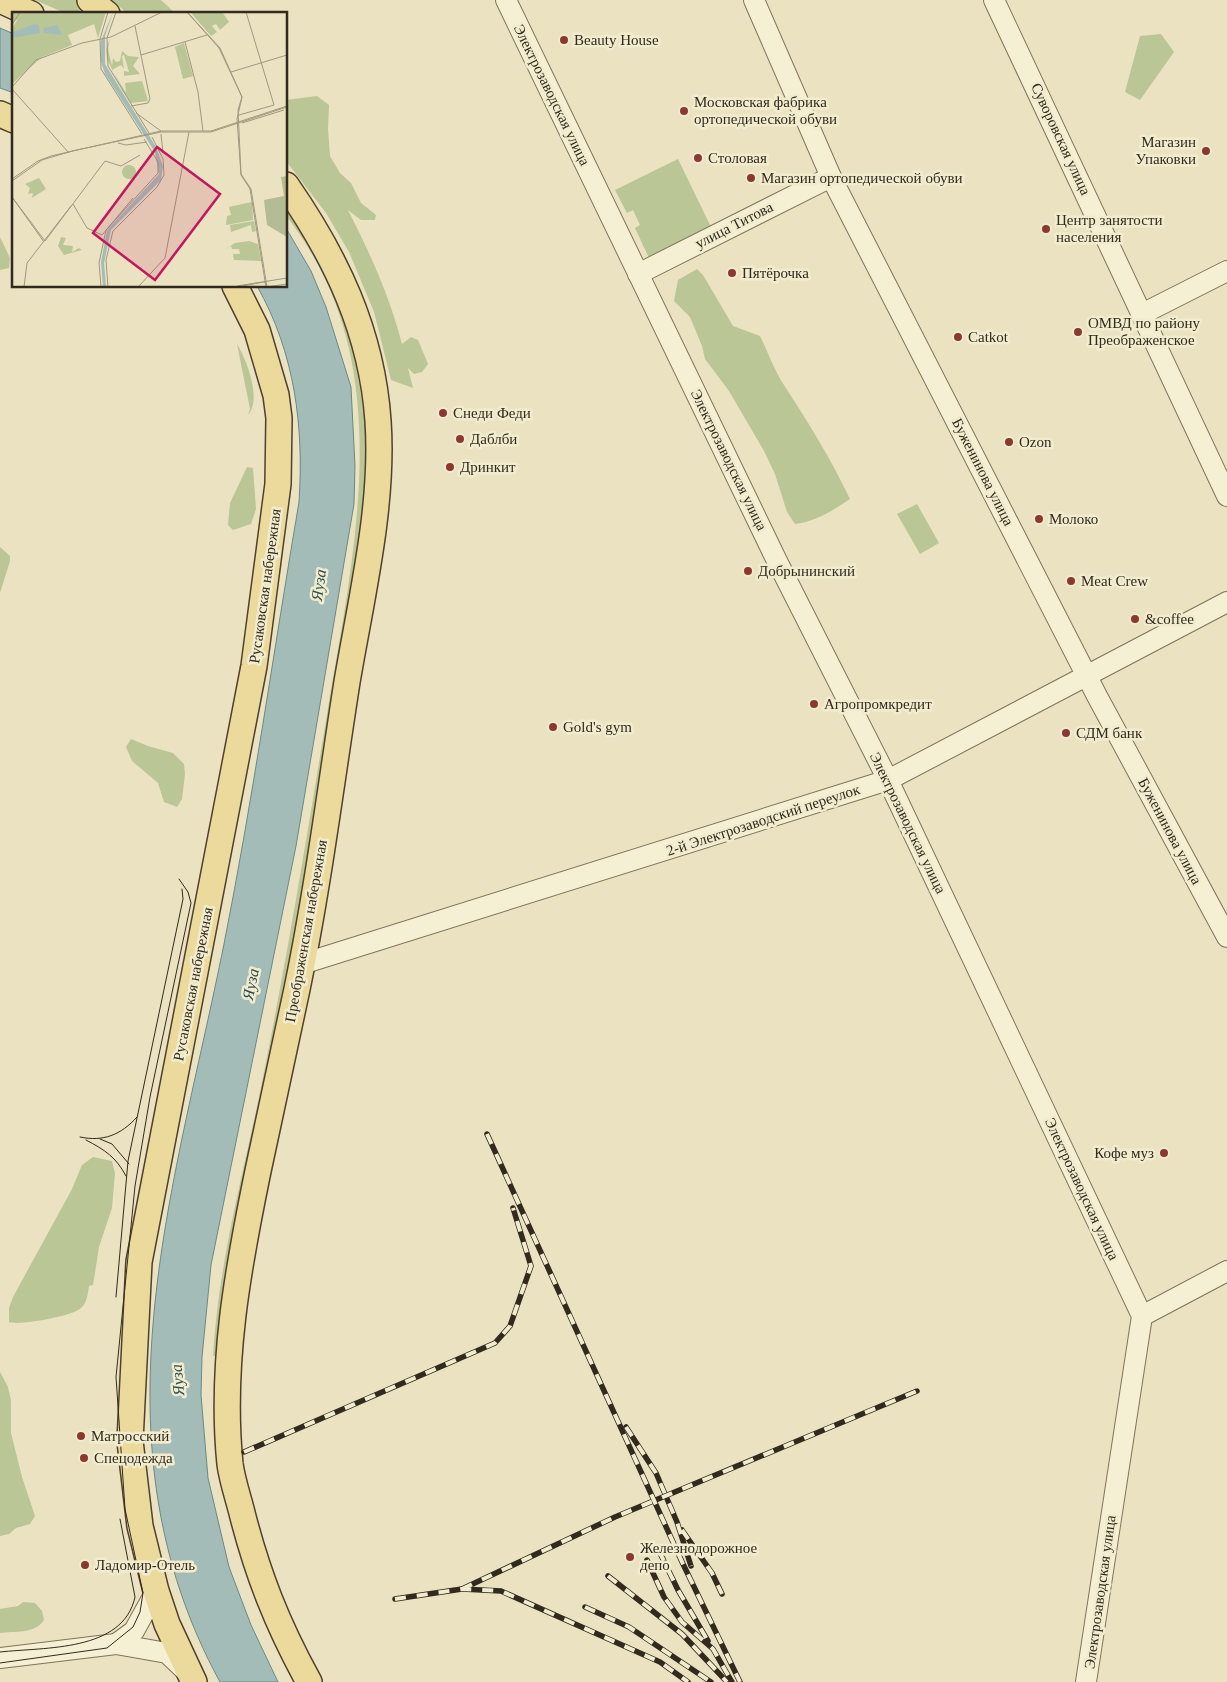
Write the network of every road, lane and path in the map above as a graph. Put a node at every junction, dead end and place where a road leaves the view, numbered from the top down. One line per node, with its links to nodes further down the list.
1 (0, 0): 7 (main road)
2 (84, 0): 8 (main road)
3 (90, 0): 9 (main road)
4 (506, 0): 15 (street, Электрозаводская улица)
5 (754, 0): 12 (street, Буженинова улица)
6 (994, 0): 17 (street, Суворовская улица)
7 (27, 12)
8 (86, 12)
9 (105, 12)
10 (0, 114): 11 (main road)
11 (12, 119)
12 (830, 177): 15 (street, улица Титова); 20 (street, Буженинова улица)
13 (288, 188): 23 (main road, Преображенская набережная)
14 (1227, 271): 17 (street)
15 (638, 274): 21 (street, Электрозаводская улица)
16 (236, 288): 26 (main road, Русаковская набережная)
17 (1142, 314): 18 (street, Суворовская улица)
18 (1227, 496)
19 (1227, 602): 20 (street, 2-й Электрозаводский переулок)
20 (1087, 677): 21 (street, 2-й Электрозаводский переулок); 22 (street, Буженинова улица)
21 (888, 780): 23 (street, 2-й Электрозаводский переулок); 25 (street, Электрозаводская улица)
22 (1227, 937)
23 (302, 964): 30 (main road, Преображенская набережная)
24 (1227, 1271): 25 (street)
25 (1142, 1316): 31 (street, Электрозаводская улица)
26 (156, 1591): 27 (street); 29 (main road, Русаковская набережная)
27 (116, 1644): 28 (street); 29 (street)
28 (0, 1658)
29 (192, 1678)
30 (309, 1682)
31 (1086, 1682)

